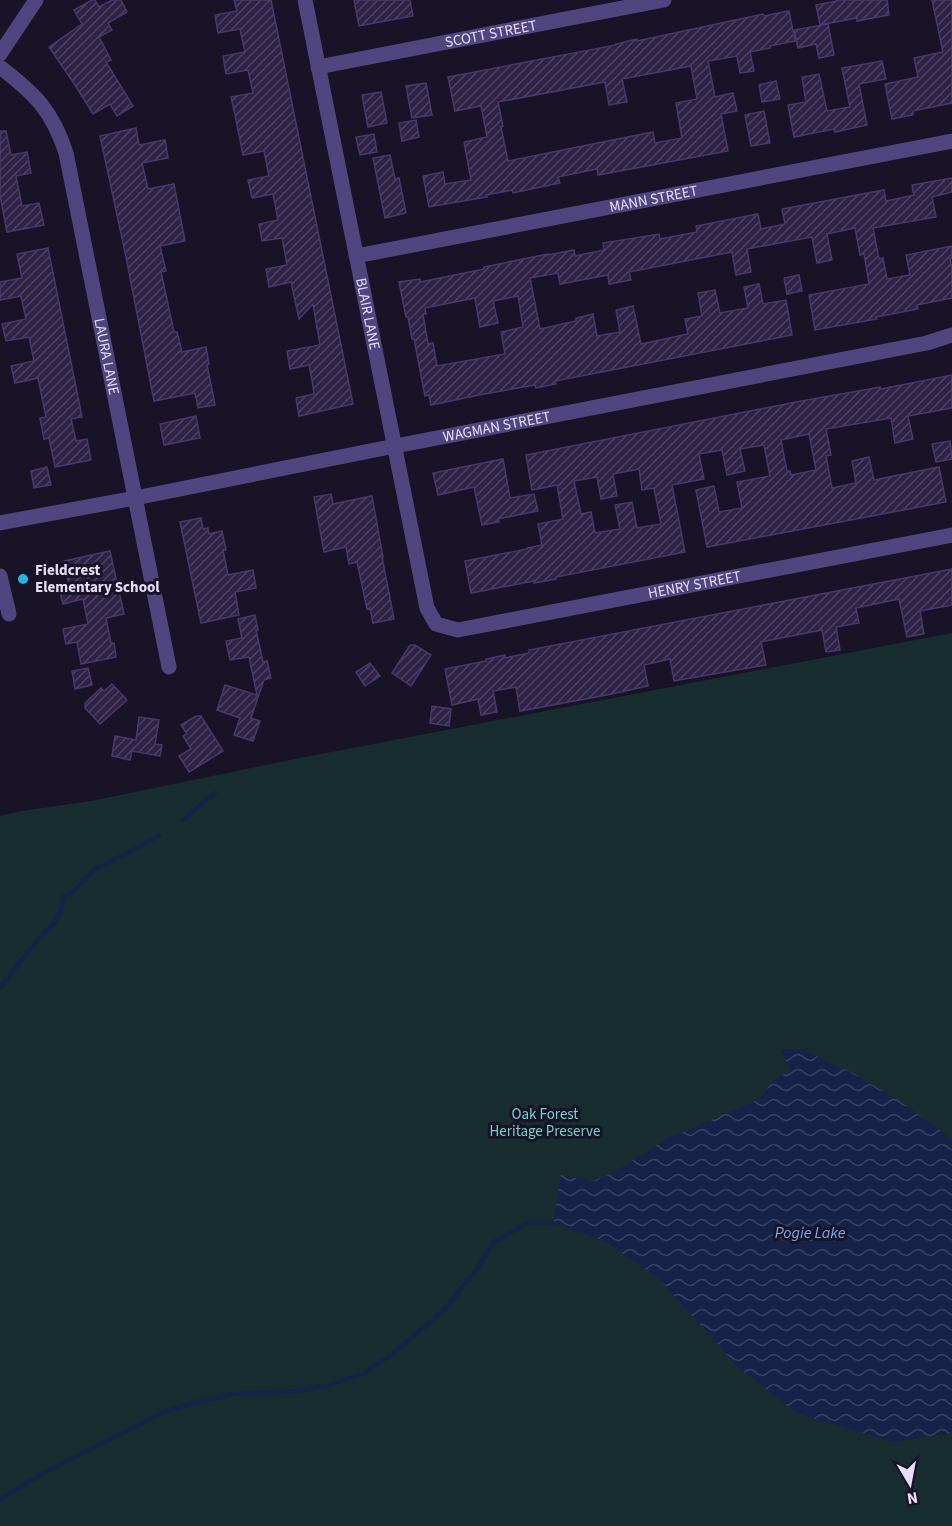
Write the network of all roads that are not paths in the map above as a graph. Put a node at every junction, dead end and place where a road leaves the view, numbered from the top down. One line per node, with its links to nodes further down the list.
1 (36, 0): 4 (street)
2 (305, 0): 5 (street, BLAIR LANE)
3 (664, 0): 5 (street, SCOTT STREET)
4 (0, 54)
5 (318, 67): 8 (street, BLAIR LANE)
6 (0, 68): 11 (street, LAURA LANE)
7 (952, 141): 8 (street, MANN STREET)
8 (356, 256): 10 (street, BLAIR LANE)
9 (952, 335): 10 (street, WAGMAN STREET)
10 (395, 446): 11 (street, WAGMAN STREET); 16 (street, BLAIR LANE)
11 (135, 498): 12 (street, WAGMAN STREET); 17 (street, LAURA LANE)
12 (0, 523)
13 (952, 535): 16 (street, HENRY STREET)
14 (0, 576): 15 (street)
15 (9, 614)
16 (436, 624)
17 (169, 667)

